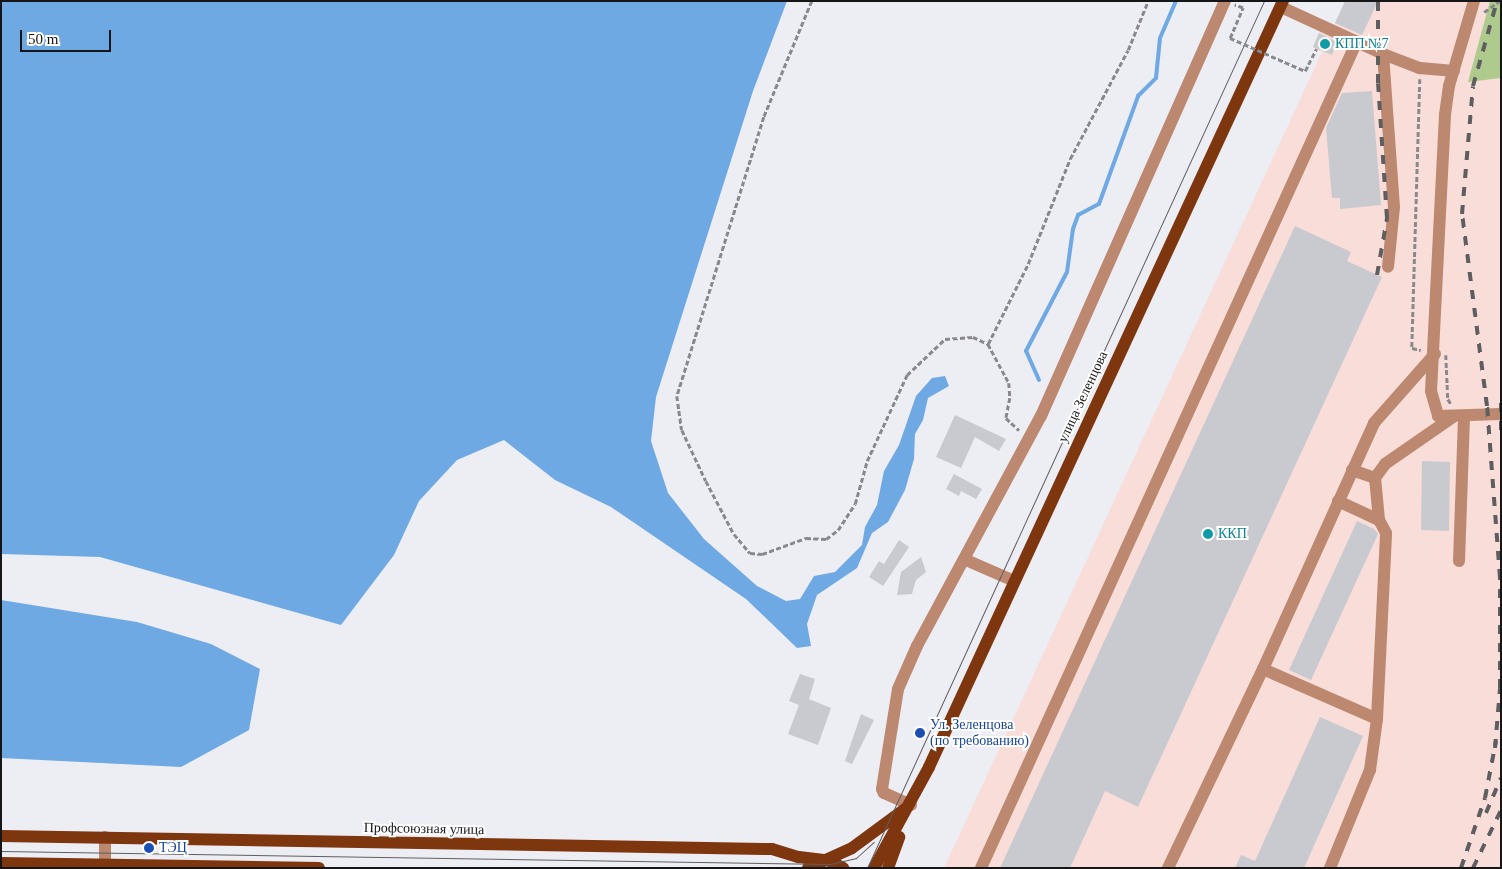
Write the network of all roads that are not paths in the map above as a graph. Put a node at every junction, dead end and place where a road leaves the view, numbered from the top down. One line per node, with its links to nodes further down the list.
1 (1225, 1): 15 (lane)
2 (1474, 1): 6 (lane)
3 (1282, 4): 4 (lane); 17 (main road, улица Зеленцова)
4 (1357, 41): 5 (lane); 32 (lane)
5 (1383, 54): 6 (lane); 7 (lane)
6 (1454, 71): 8 (lane)
7 (1388, 267)
8 (1435, 354): 10 (lane); 11 (lane)
9 (1501, 414): 10 (lane)
10 (1458, 417): 12 (lane); 16 (lane)
11 (1352, 470): 12 (lane); 13 (lane)
12 (1375, 478): 14 (lane)
13 (1338, 502): 14 (lane); 18 (lane)
14 (1379, 520): 19 (lane)
15 (966, 560): 17 (lane); 20 (lane)
16 (1458, 561)
17 (1014, 581): 20 (main road, улица Зеленцова)
18 (1263, 670): 19 (lane); 33 (lane)
19 (1377, 719): 34 (lane)
20 (911, 805): 23 (main road, улица Зеленцова); 30 (main road, улица Зеленцова); 31 (main road)
21 (1, 836): 22 (main road, Профсоюзная улица)
22 (105, 837): 23 (main road, Профсоюзная улица); 26 (lane)
23 (822, 860): 28 (main road, улица Зеленцова); 29 (main road, Профсоюзная улица)
24 (1, 863): 25 (main road)
25 (84, 866): 26 (main road)
26 (105, 866): 27 (main road)
27 (319, 868)
28 (808, 868)
29 (843, 868)
30 (874, 868)
31 (888, 868)
32 (981, 868)
33 (1168, 868)
34 (1330, 868)

